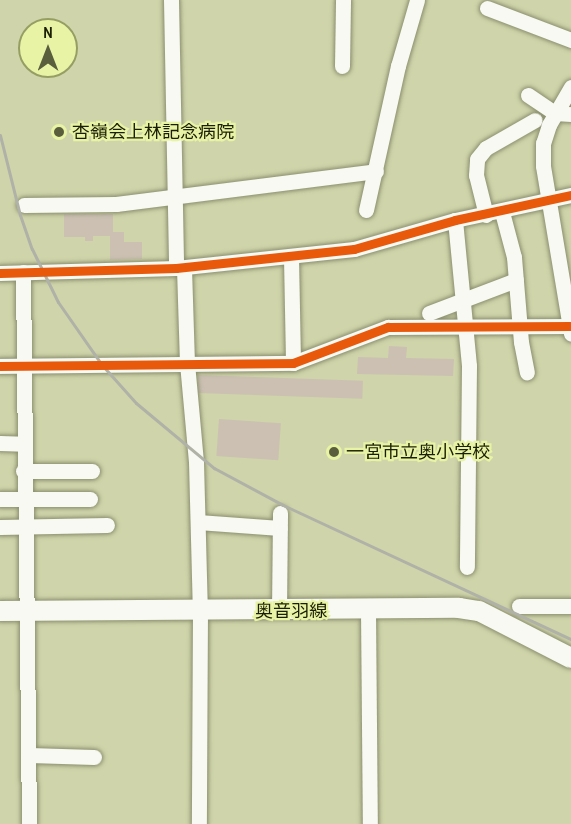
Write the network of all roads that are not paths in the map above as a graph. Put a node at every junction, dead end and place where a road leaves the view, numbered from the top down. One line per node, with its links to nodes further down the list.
1 (171, 0): 13 (street)
2 (343, 0): 6 (street)
3 (417, 0): 11 (street)
4 (487, 8): 5 (street)
5 (571, 40)
6 (342, 66)
7 (571, 87): 10 (street)
8 (532, 98): 10 (street)
9 (571, 114): 10 (street)
10 (546, 119): 14 (street); 18 (street)
11 (376, 171): 13 (street); 16 (street)
12 (571, 195): 14 (street)
13 (174, 196): 15 (street); 21 (street)
14 (549, 201): 17 (street); 29 (street)
15 (24, 205)
16 (366, 210)
17 (501, 212): 18 (street); 24 (street)
18 (486, 214): 19 (street)
19 (455, 220): 20 (street); 25 (street)
20 (291, 257): 21 (street); 31 (street)
21 (180, 268): 22 (street); 30 (street)
22 (23, 272): 23 (street); 33 (street)
23 (0, 273)
24 (516, 280): 25 (street); 28 (street)
25 (462, 299): 26 (street); 27 (street)
26 (429, 313)
27 (466, 327): 28 (street); 31 (street); 46 (street)
28 (521, 327): 29 (street); 34 (street)
29 (571, 329)
30 (187, 363): 31 (street); 33 (street); 42 (street)
31 (293, 363)
32 (0, 366): 33 (street)
33 (23, 366): 36 (street)
34 (527, 372)
35 (0, 443): 36 (street)
36 (23, 444): 37 (street)
37 (23, 471): 38 (street); 40 (street)
38 (92, 471)
39 (0, 499): 40 (street)
40 (24, 499): 41 (street); 44 (street)
41 (90, 499)
42 (198, 522): 52 (street); 53 (street)
43 (107, 525): 44 (street)
44 (24, 526): 45 (street); 51 (street)
45 (0, 527)
46 (467, 567)
47 (519, 606): 48 (street)
48 (571, 606)
49 (368, 610): 53 (main road, 奥音羽線); 54 (main road, 奥音羽線); 59 (street)
50 (0, 611): 51 (main road, 奥音羽線)
51 (26, 611): 52 (main road, 奥音羽線); 55 (street)
52 (200, 611): 53 (main road, 奥音羽線); 58 (street)
53 (279, 611)
54 (571, 658)
55 (28, 755): 56 (street); 57 (street)
56 (94, 757)
57 (29, 824)
58 (199, 824)
59 (370, 824)

